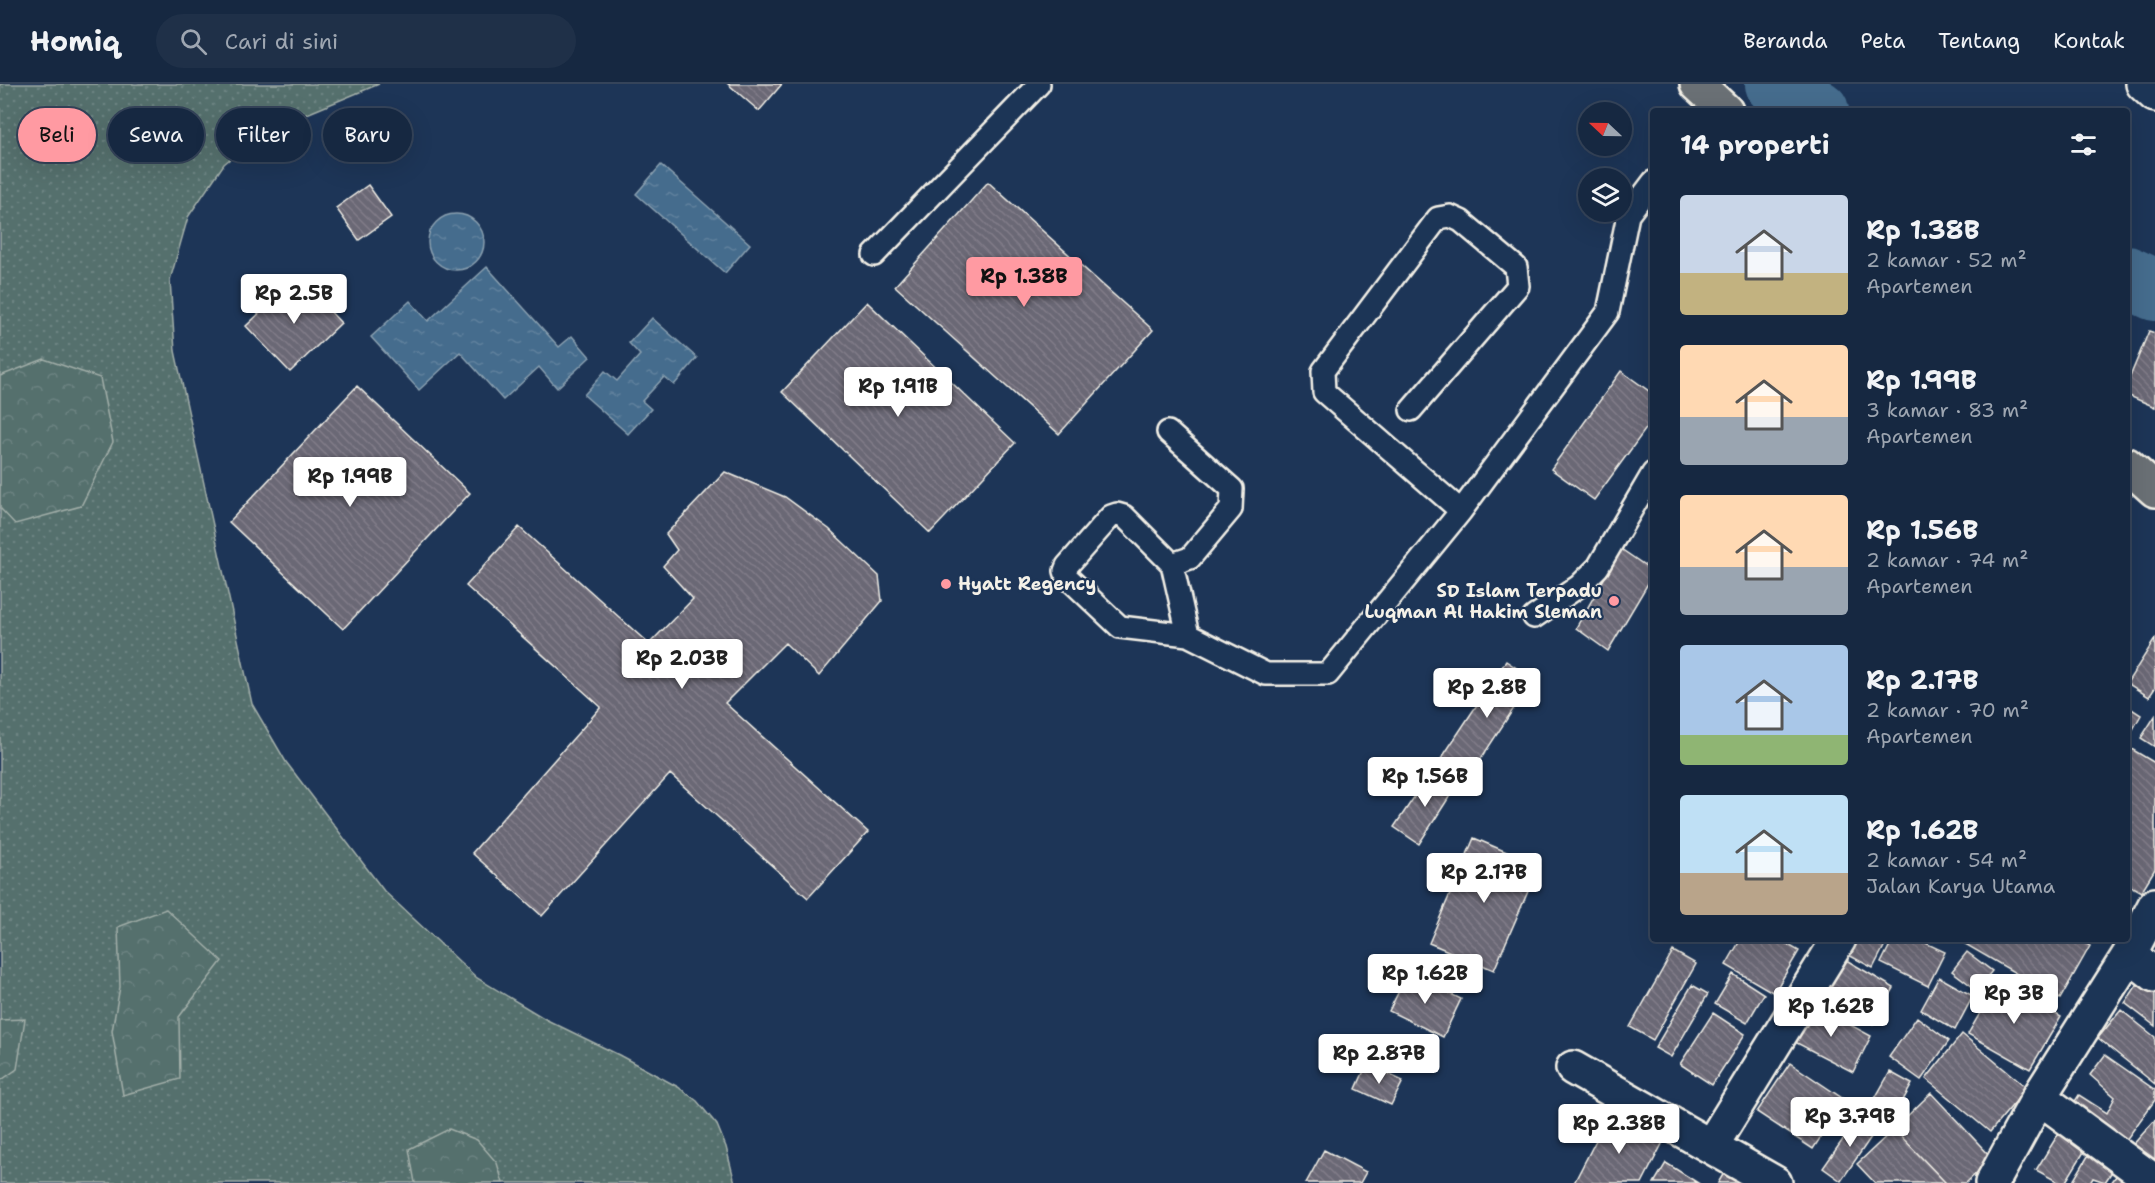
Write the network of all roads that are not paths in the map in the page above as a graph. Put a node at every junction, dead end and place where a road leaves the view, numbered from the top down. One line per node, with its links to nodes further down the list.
1 (1039, 84): 5 (lane)
2 (2143, 84): 3 (street)
3 (2155, 95)
4 (1650, 186): 11 (lane)
5 (874, 255)
6 (1410, 410): 11 (lane)
7 (1168, 432): 12 (lane)
8 (2130, 468): 10 (main road)
9 (1650, 478): 13 (lane)
10 (2155, 490)
11 (1461, 511): 14 (lane)
12 (1172, 564): 14 (lane); 14 (lane)
13 (1534, 617)
14 (1188, 635)
15 (2143, 911): 17 (street)
16 (1837, 942): 21 (street)
17 (2129, 955): 18 (street); 20 (street)
18 (2155, 975)
19 (1573, 1068): 21 (street)
20 (2039, 1097): 22 (street); 24 (street)
21 (1711, 1146): 23 (street)
22 (2155, 1182)
23 (1774, 1183)
24 (1992, 1183)

